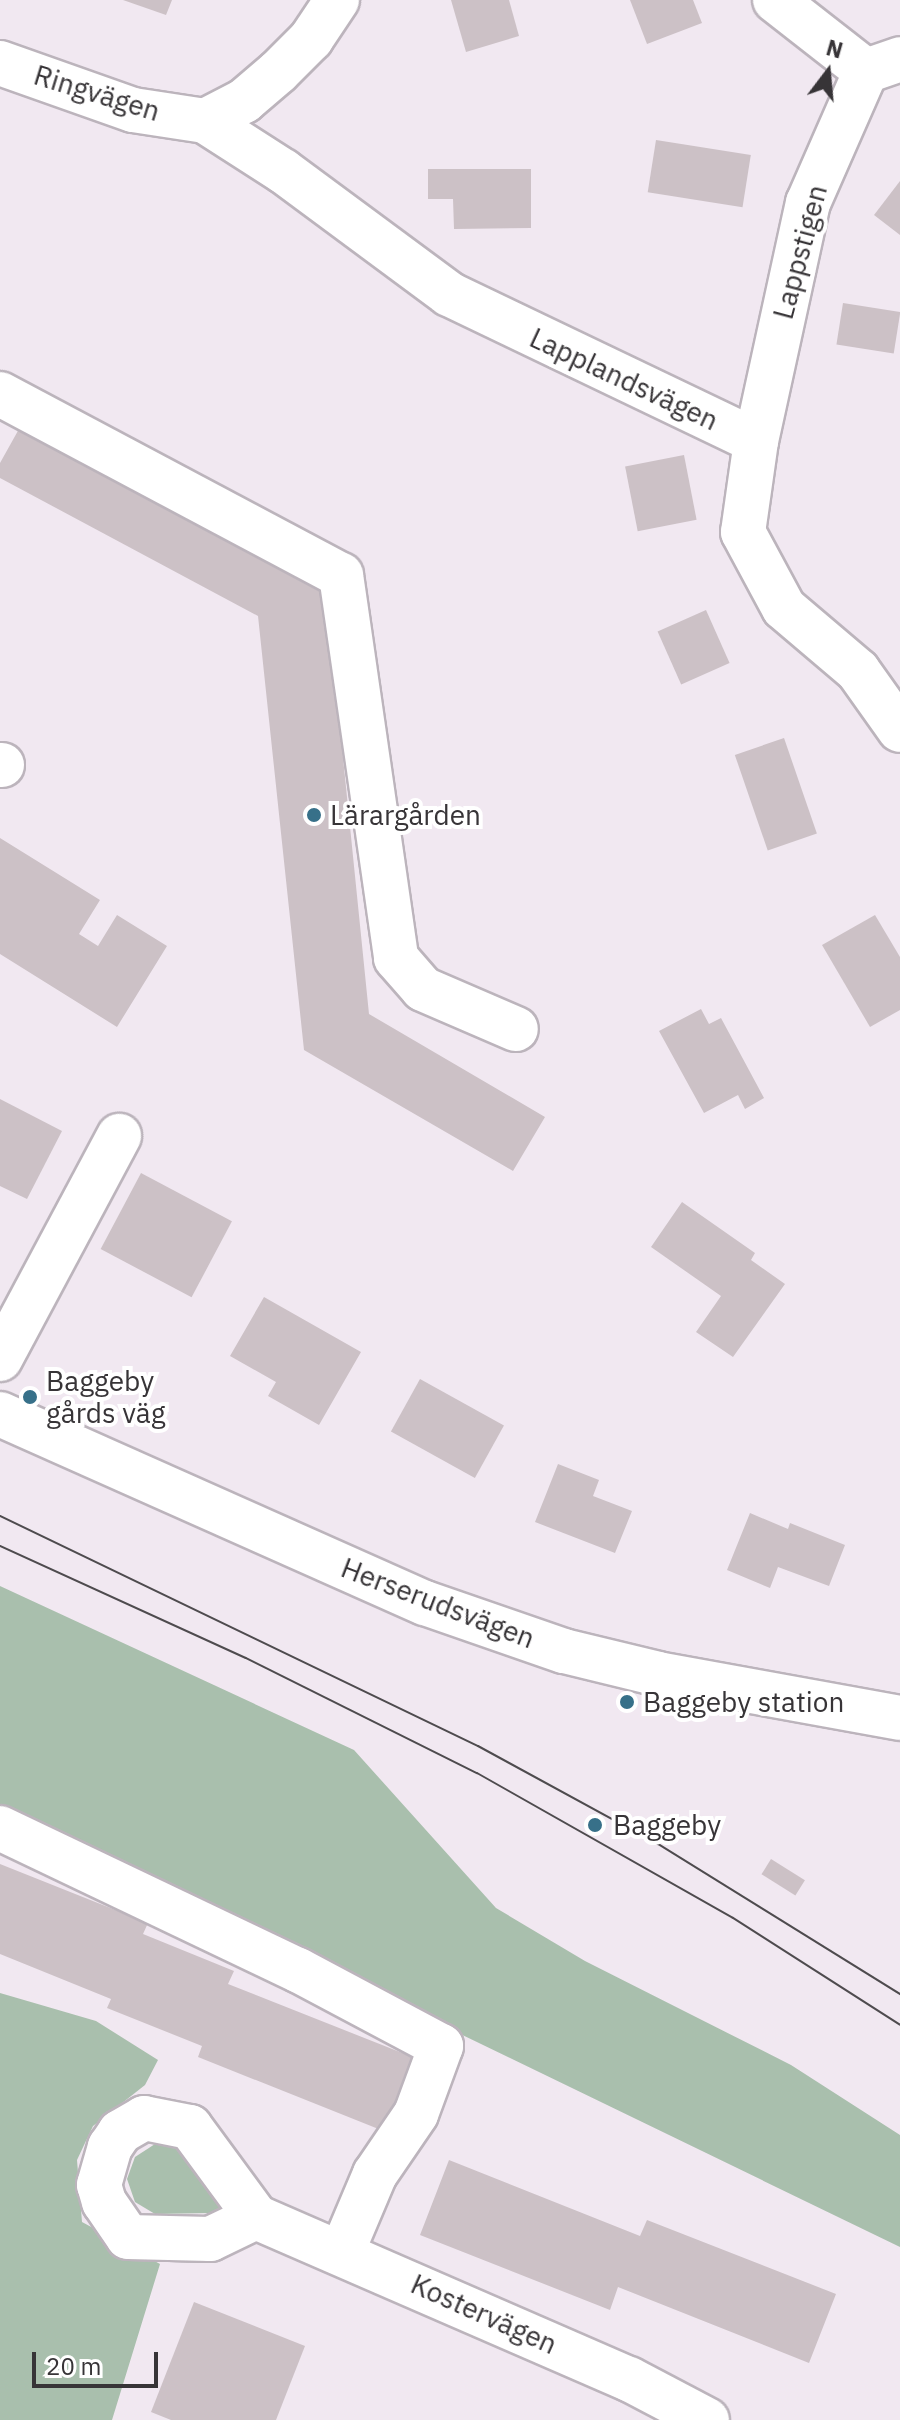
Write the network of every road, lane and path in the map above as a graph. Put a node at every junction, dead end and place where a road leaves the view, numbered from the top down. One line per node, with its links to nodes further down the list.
1 (337, 0): 5 (street)
2 (775, 0): 4 (street, Lappstigen)
3 (0, 63): 5 (street, Ringvägen)
4 (883, 65): 7 (street, Lappstigen)
5 (205, 121): 7 (street, Lapplandsvägen)
6 (0, 394): 9 (street)
7 (756, 441): 8 (street)
8 (900, 730)
9 (516, 1029)
10 (119, 1136): 11 (street)
11 (0, 1359)
12 (0, 1414): 13 (street, Herserudsvägen)
13 (900, 1718)
14 (0, 1828): 16 (street)
15 (256, 2217): 16 (street, Kostervägen)
16 (342, 2252): 17 (street, Kostervägen)
17 (707, 2420)

